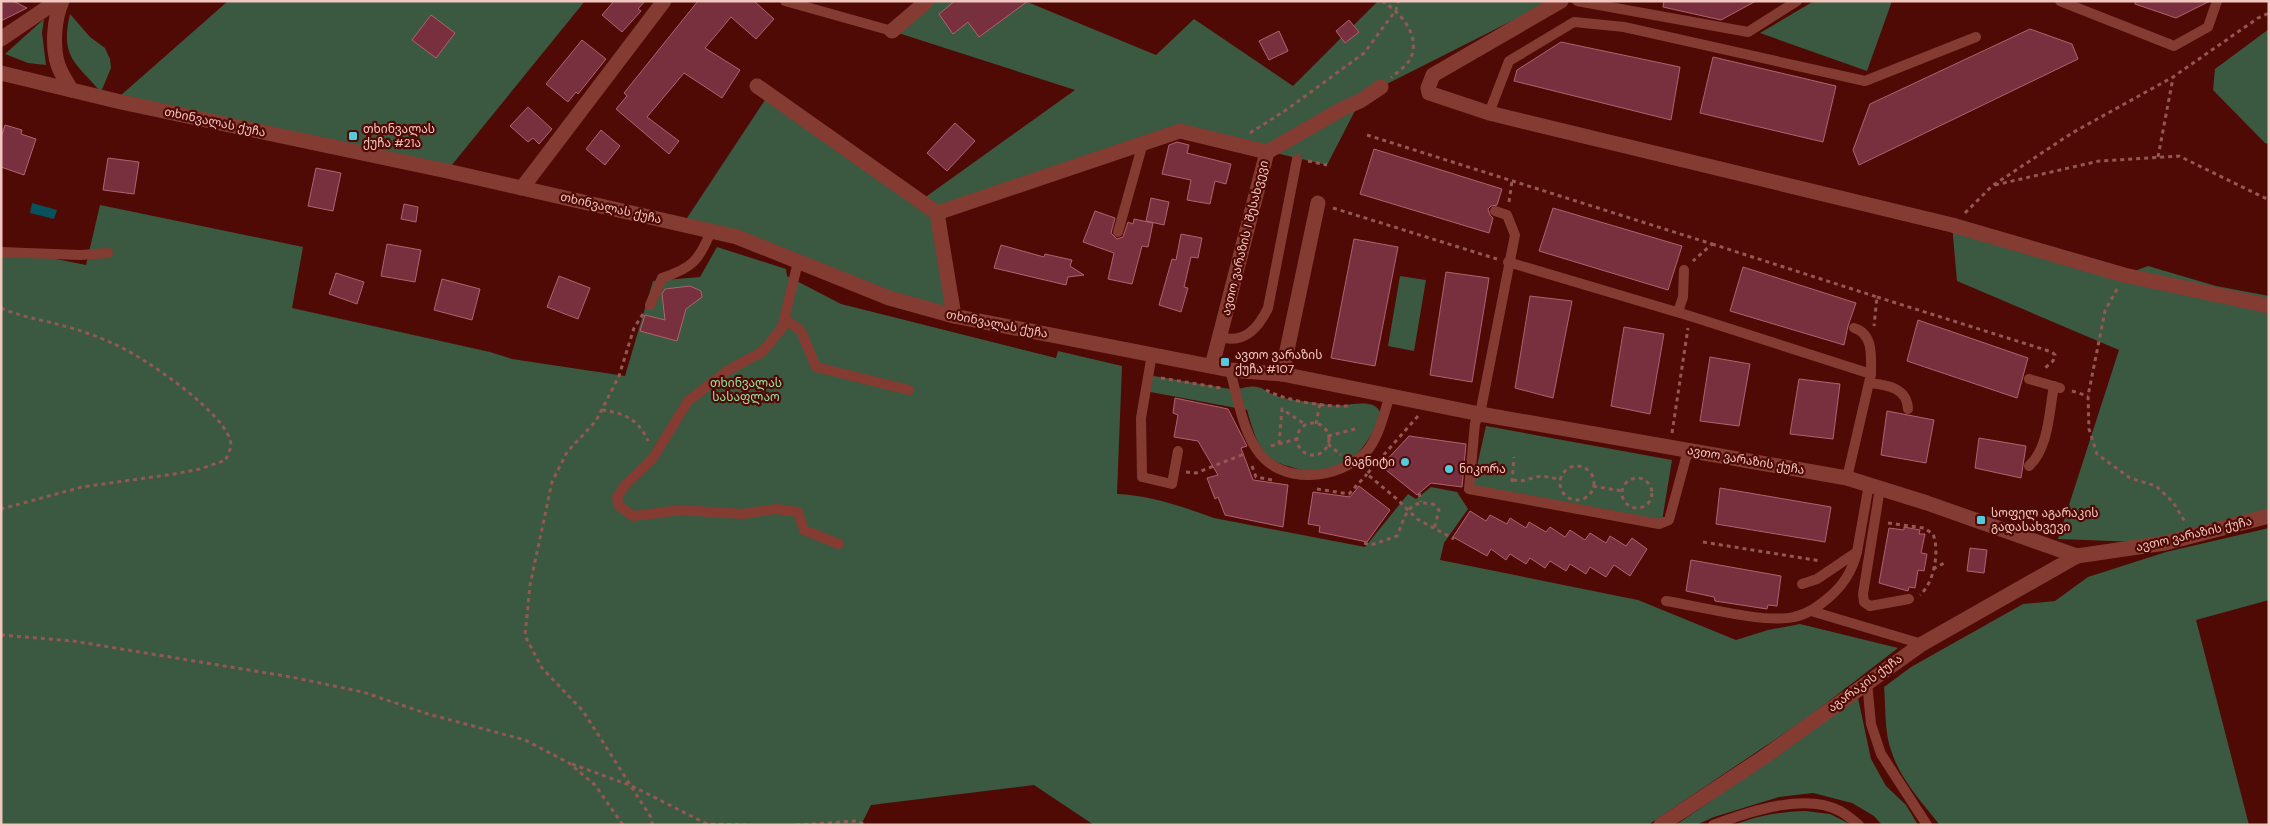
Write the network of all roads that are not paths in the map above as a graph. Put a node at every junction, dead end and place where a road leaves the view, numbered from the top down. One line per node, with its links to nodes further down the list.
1 (57, 1): 13 (street)
2 (62, 1): 17 (street)
3 (664, 1): 22 (street)
4 (785, 1): 11 (lane)
5 (927, 1): 11 (street)
6 (1561, 1): 18 (street)
7 (1577, 1): 8 (lane)
8 (1797, 1)
9 (2060, 1): 10 (lane)
10 (2217, 1)
11 (892, 31)
12 (1976, 37): 18 (lane)
13 (1, 39)
14 (1, 73): 17 (street, თხინვალას ქუჩა)
15 (757, 86): 25 (street)
16 (1381, 86): 20 (street, ავთო ვარაზის I შესახვევი)
17 (71, 90): 22 (street, თხინვალას ქუჩა)
18 (1488, 113): 34 (street)
19 (1144, 143): 20 (street); 25 (street); 27 (lane)
20 (1267, 152): 39 (street, ავთო ვარაზის I შესახვევი)
21 (1297, 159): 39 (lane)
22 (522, 188): 26 (street, თხინვალას ქუჩა)
23 (1318, 203): 43 (street)
24 (1495, 211): 31 (lane)
25 (937, 213): 36 (street)
26 (711, 231): 30 (street, თხინვალას ქუჩა); 33 (lane)
27 (1118, 232)
28 (1, 252): 29 (lane)
29 (108, 253)
30 (798, 262): 36 (street, თხინვალას ქუჩა); 37 (lane)
31 (1508, 262): 35 (lane); 49 (lane)
32 (1684, 270): 35 (lane)
33 (650, 305)
34 (2269, 306)
35 (1678, 312): 44 (lane)
36 (954, 316): 40 (street, თხინვალას ქუჩა)
37 (784, 318): 46 (lane); 56 (lane)
38 (1854, 328): 44 (lane)
39 (1220, 337): 41 (street, ავთო ვარაზის I შესახვევი)
40 (1152, 354): 41 (street, თხინვალას ქუჩა); 51 (lane)
41 (1212, 366): 42 (street, ავთო ვარაზის ქუჩა)
42 (1230, 370): 43 (street, ავთო ვარაზის ქუჩა); 47 (lane)
43 (1282, 374): 47 (street, ავთო ვარაზის ქუჩა)
44 (1871, 379): 48 (lane); 53 (lane)
45 (2031, 380): 52 (lane)
46 (908, 390)
47 (1390, 395): 49 (street, ავთო ვარაზის ქუჩა)
48 (1908, 410)
49 (1480, 414): 50 (street, ავთო ვარაზის ქუჩა); 50 (lane)
50 (1688, 450): 53 (street, ავთო ვარაზის ქუჩა)
51 (1178, 452)
52 (2028, 466)
53 (1847, 478): 54 (street, ავთო ვარაზის ქუჩა)
54 (1874, 486): 57 (lane); 58 (street, ავთო ვარაზის ქუჩა); 60 (lane)
55 (2269, 516): 58 (street, ავთო ვარაზის ქუჩა)
56 (839, 544)
57 (1857, 552): 59 (lane); 62 (lane)
58 (2077, 556): 63 (street, აგარაკის ქუჩა)
59 (1802, 584)
60 (1909, 599)
61 (1666, 601): 62 (lane)
62 (1812, 611): 63 (lane)
63 (1922, 644): 64 (street, აგარაკის ქუჩა)
64 (1867, 682): 65 (street, აგარაკის ქუჩა); 68 (lane)
65 (1661, 825)
66 (1713, 825): 67 (lane)
67 (1859, 825)
68 (1927, 825)

